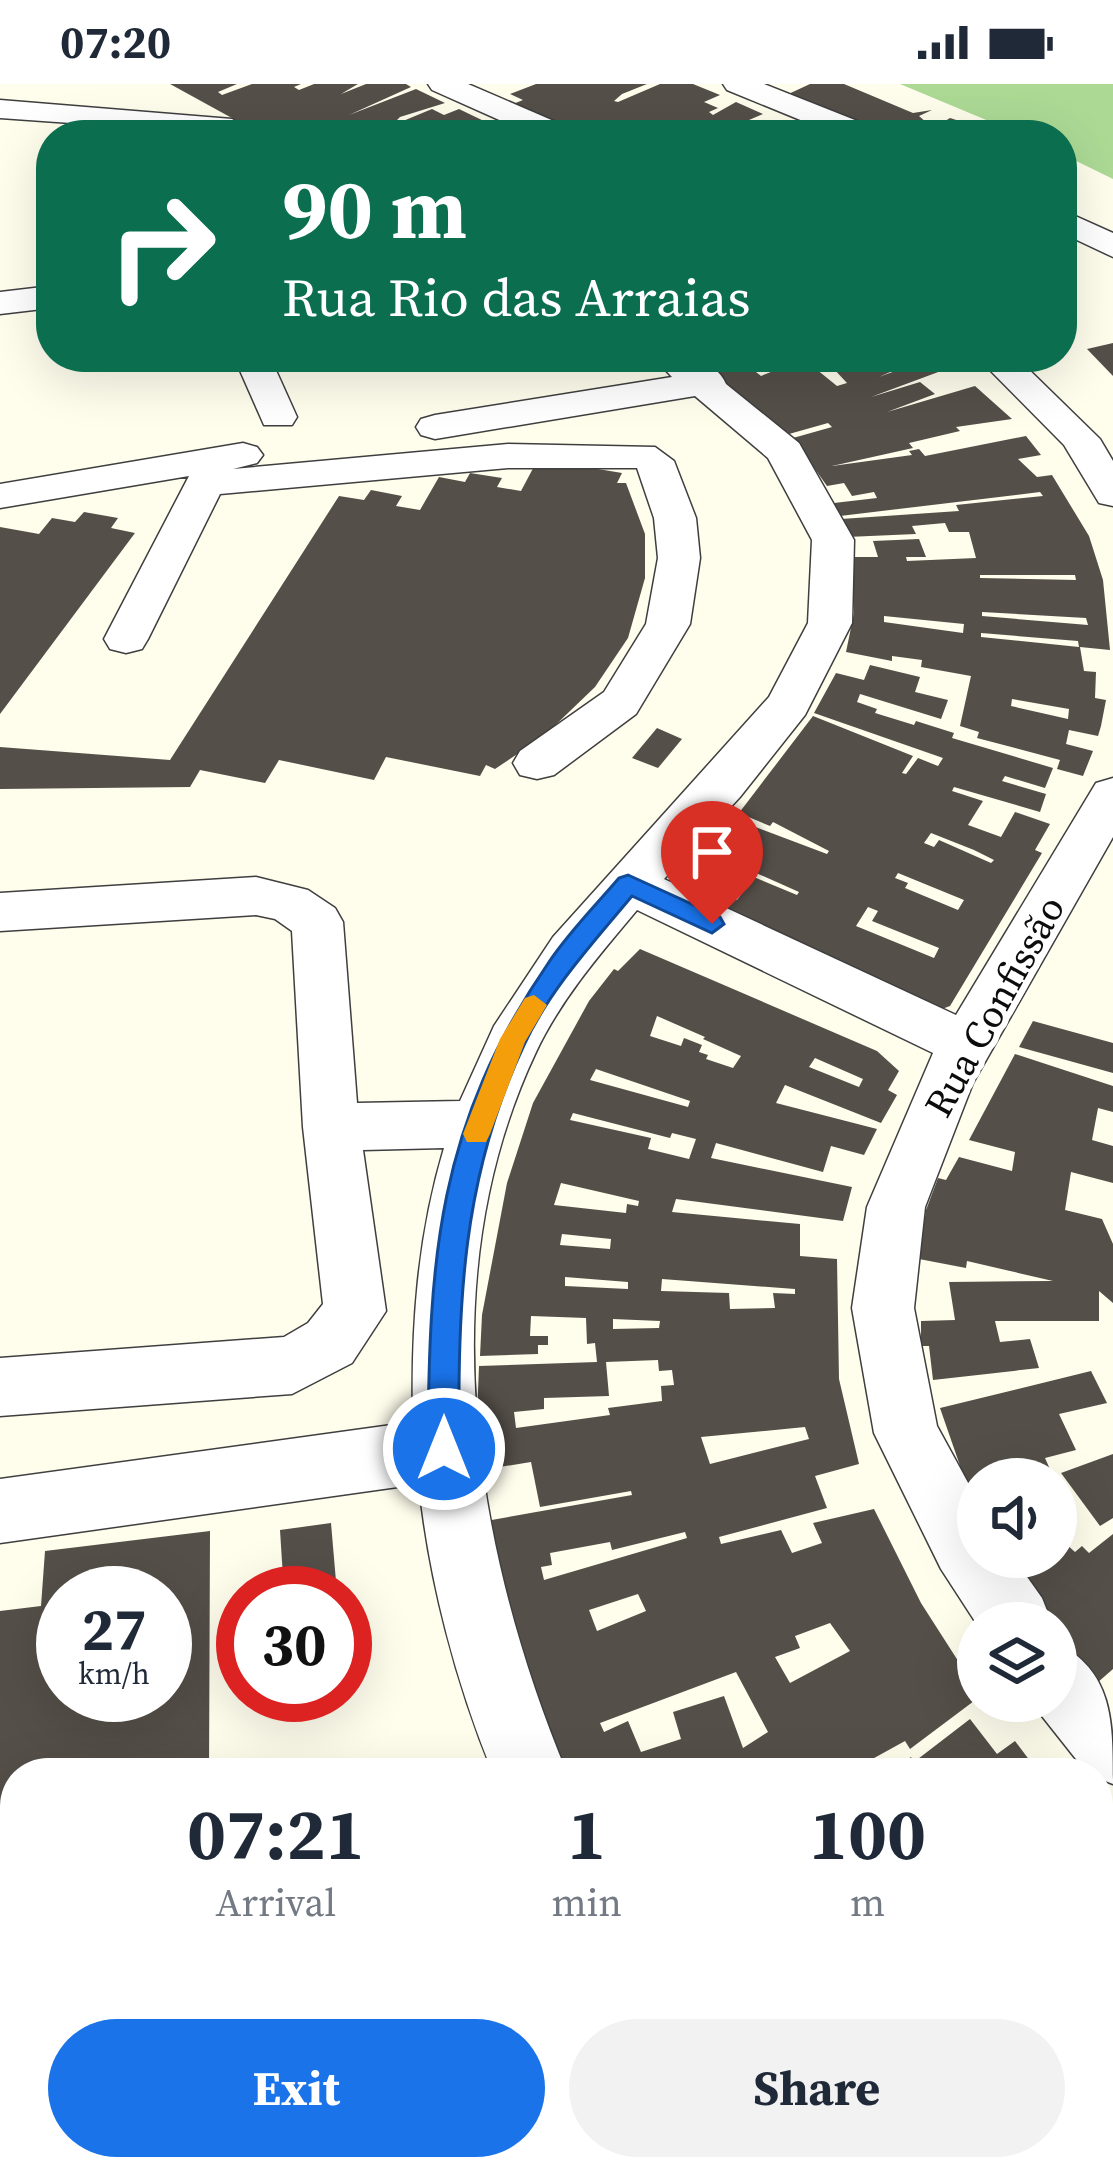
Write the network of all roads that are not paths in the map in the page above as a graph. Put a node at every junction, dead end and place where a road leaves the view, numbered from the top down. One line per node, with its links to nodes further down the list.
1 (442, 84): 7 (street)
2 (738, 84): 8 (street)
3 (169, 95): 6 (street)
4 (0, 110): 5 (street)
5 (114, 120)
6 (218, 120)
7 (512, 120)
8 (827, 120)
9 (1077, 228): 10 (street)
10 (1113, 248)
11 (36, 299): 12 (street)
12 (0, 303)
13 (259, 372): 17 (street)
14 (684, 372): 18 (street)
15 (694, 372): 24 (street)
16 (1010, 372): 19 (street)
17 (278, 418)
18 (212, 471): 20 (street); 21 (street); 22 (street)
19 (1113, 494)
20 (0, 496)
21 (127, 639)
22 (537, 764)
23 (1113, 796): 26 (street, Rua Confissão)
24 (628, 884): 26 (street); 27 (street)
25 (0, 912): 28 (street)
26 (964, 1043): 32 (street, Rua Confissão)
27 (479, 1124): 28 (street); 30 (street)
28 (332, 1127): 29 (street)
29 (0, 1388)
30 (444, 1449): 31 (street); 35 (street)
31 (0, 1510)
32 (1003, 1602)
33 (1077, 1704): 34 (street)
34 (1113, 1748)
35 (525, 1758)

